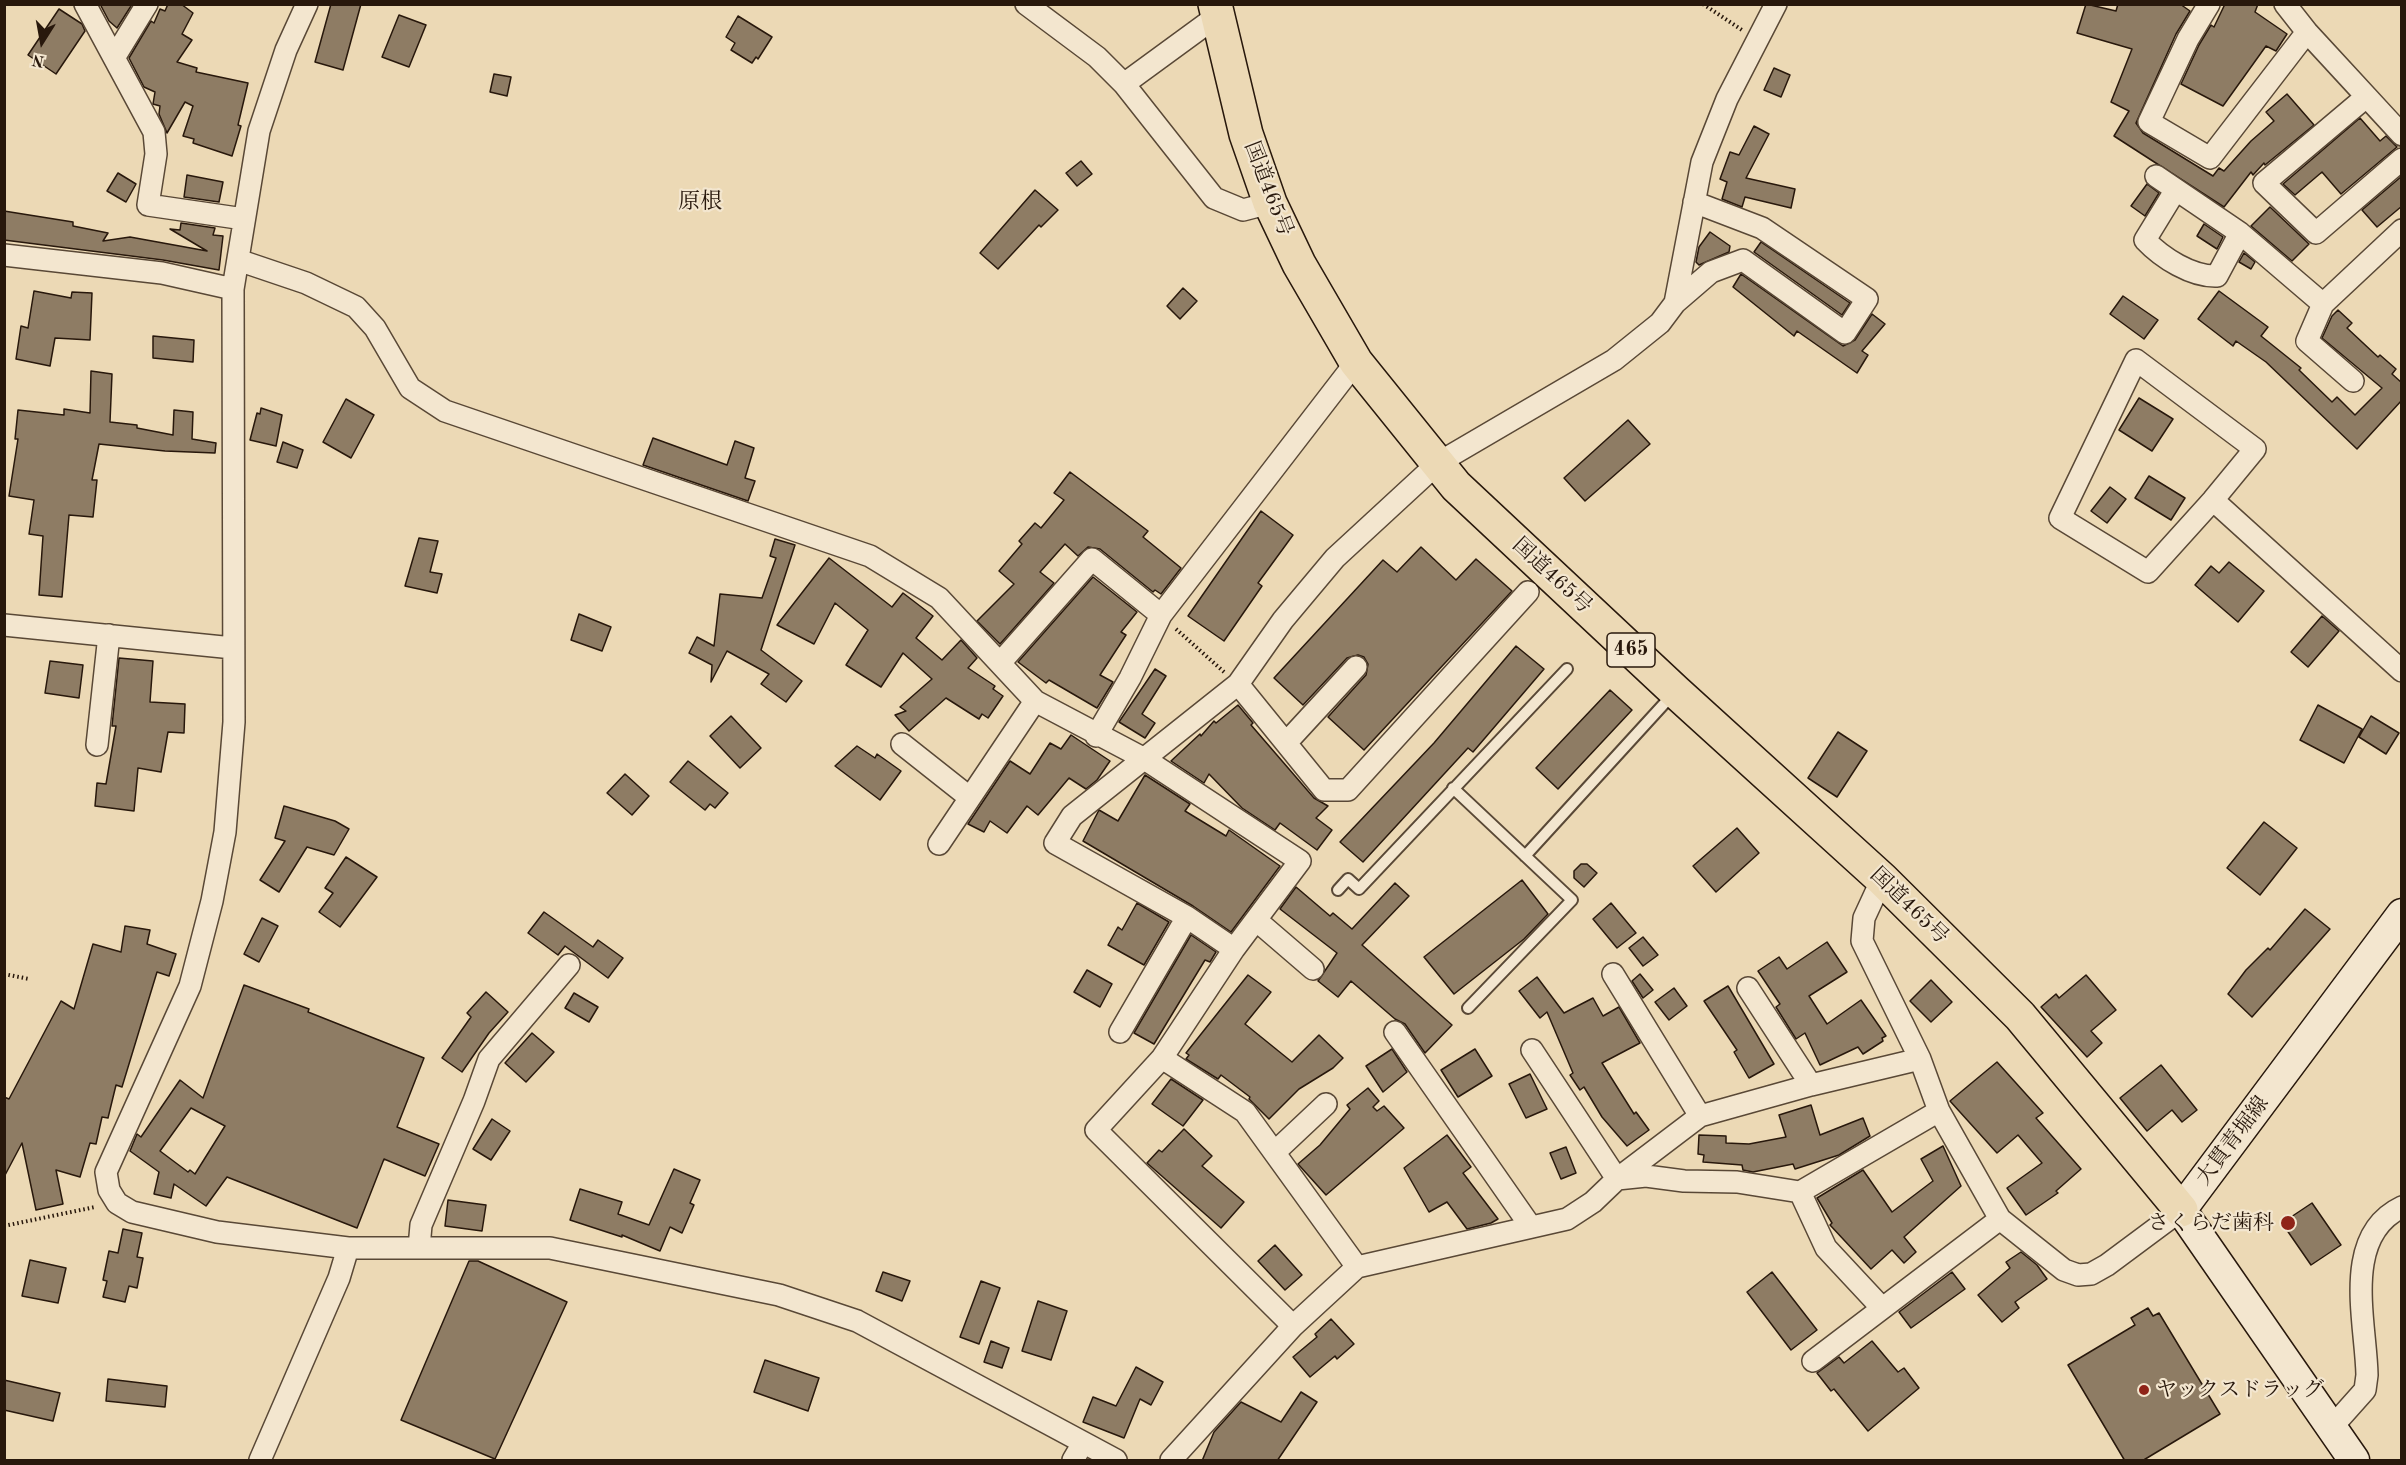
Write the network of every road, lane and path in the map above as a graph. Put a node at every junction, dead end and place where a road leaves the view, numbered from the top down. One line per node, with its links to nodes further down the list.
1 (85, 4): 12 (street)
2 (147, 4): 12 (street)
3 (307, 4): 21 (street)
4 (1026, 4): 13 (street)
5 (1703, 4): 11 (path)
6 (1776, 4): 11 (street)
7 (2209, 4): 10 (street)
8 (2291, 7): 10 (street)
9 (1216, 10): 13 (street); 20 (highway, 国道465号 / 465)
10 (2307, 32): 14 (street)
11 (1757, 40): 19 (street)
12 (114, 58): 21 (street)
13 (1124, 84): 20 (street)
14 (2366, 97): 15 (street); 16 (street)
15 (2402, 135)
16 (2402, 159)
17 (2156, 177): 18 (street)
18 (2175, 191): 23 (street); 23 (street)
19 (1694, 202): 27 (street); 27 (street)
20 (1270, 203): 29 (highway, 国道465号 / 465)
21 (244, 219): 25 (street)
22 (2402, 230): 28 (street)
23 (2240, 233): 28 (street)
24 (4, 255): 26 (street)
25 (238, 260): 26 (street); 38 (street)
26 (233, 289): 37 (street)
27 (1675, 303): 31 (street)
28 (2323, 304): 30 (street)
29 (1356, 362): 31 (highway, 国道465号 / 465); 34 (street)
30 (2353, 381)
31 (1438, 463): 42 (street); 43 (highway, 国道465号 / 465)
32 (2213, 501): 32 (street); 41 (street)
33 (1528, 592): 46 (street)
34 (1161, 615): 38 (street); 42 (path); 45 (street)
35 (4, 625): 36 (street)
36 (109, 635): 37 (street); 48 (street)
37 (234, 648): 79 (street)
38 (1000, 663): 44 (street)
39 (1356, 667): 46 (street)
40 (1567, 669): 50 (lane)
41 (2402, 670)
42 (1238, 684): 46 (street); 49 (street)
43 (1675, 691): 53 (lane); 54 (highway, 国道465号 / 465)
44 (1035, 701): 45 (street); 51 (street)
45 (1096, 736): 49 (street)
46 (1286, 743)
47 (902, 744): 51 (street)
48 (97, 745)
49 (1143, 758): 57 (street); 58 (street)
50 (1453, 788): 53 (lane); 55 (lane)
51 (969, 797): 52 (street)
52 (939, 844)
53 (1525, 856): 66 (lane)
54 (1882, 879): 71 (street); 81 (highway, 国道465号 / 465)
55 (1338, 891)
56 (2402, 914): 81 (main road, 大貫青堀線)
57 (1187, 917): 59 (street); 67 (street)
58 (1256, 920): 59 (street); 61 (street)
59 (1234, 949): 70 (street)
60 (569, 965): 86 (street)
61 (1312, 969)
62 (4, 974): 64 (path)
63 (1613, 974): 75 (street)
64 (29, 979)
65 (1748, 988): 72 (street)
66 (1468, 1008)
67 (1120, 1032)
68 (1395, 1032): 84 (street)
69 (1532, 1050): 77 (street)
70 (1162, 1058): 76 (street); 89 (street)
71 (1920, 1059): 72 (street); 74 (street)
72 (1811, 1085): 75 (street)
73 (1326, 1104): 76 (street)
74 (1939, 1111): 78 (street); 82 (street)
75 (1700, 1116): 77 (street)
76 (1276, 1151): 87 (street)
77 (1617, 1179): 78 (street); 84 (street)
78 (1800, 1192): 88 (street)
79 (117, 1203): 83 (path); 85 (street)
80 (2402, 1207): 91 (street)
81 (2181, 1210): 82 (street); 91 (main road)
82 (2000, 1219): 88 (street)
83 (4, 1226)
84 (1531, 1227): 87 (street)
85 (348, 1248): 86 (street); 93 (street)
86 (419, 1248): 92 (street)
87 (1358, 1267): 89 (street)
88 (1881, 1307): 90 (street)
89 (1293, 1326): 95 (street)
90 (1813, 1361)
91 (2332, 1427): 96 (main road)
92 (1078, 1452): 94 (street)
93 (260, 1461)
94 (1116, 1461)
95 (1171, 1461)
96 (2354, 1461)

